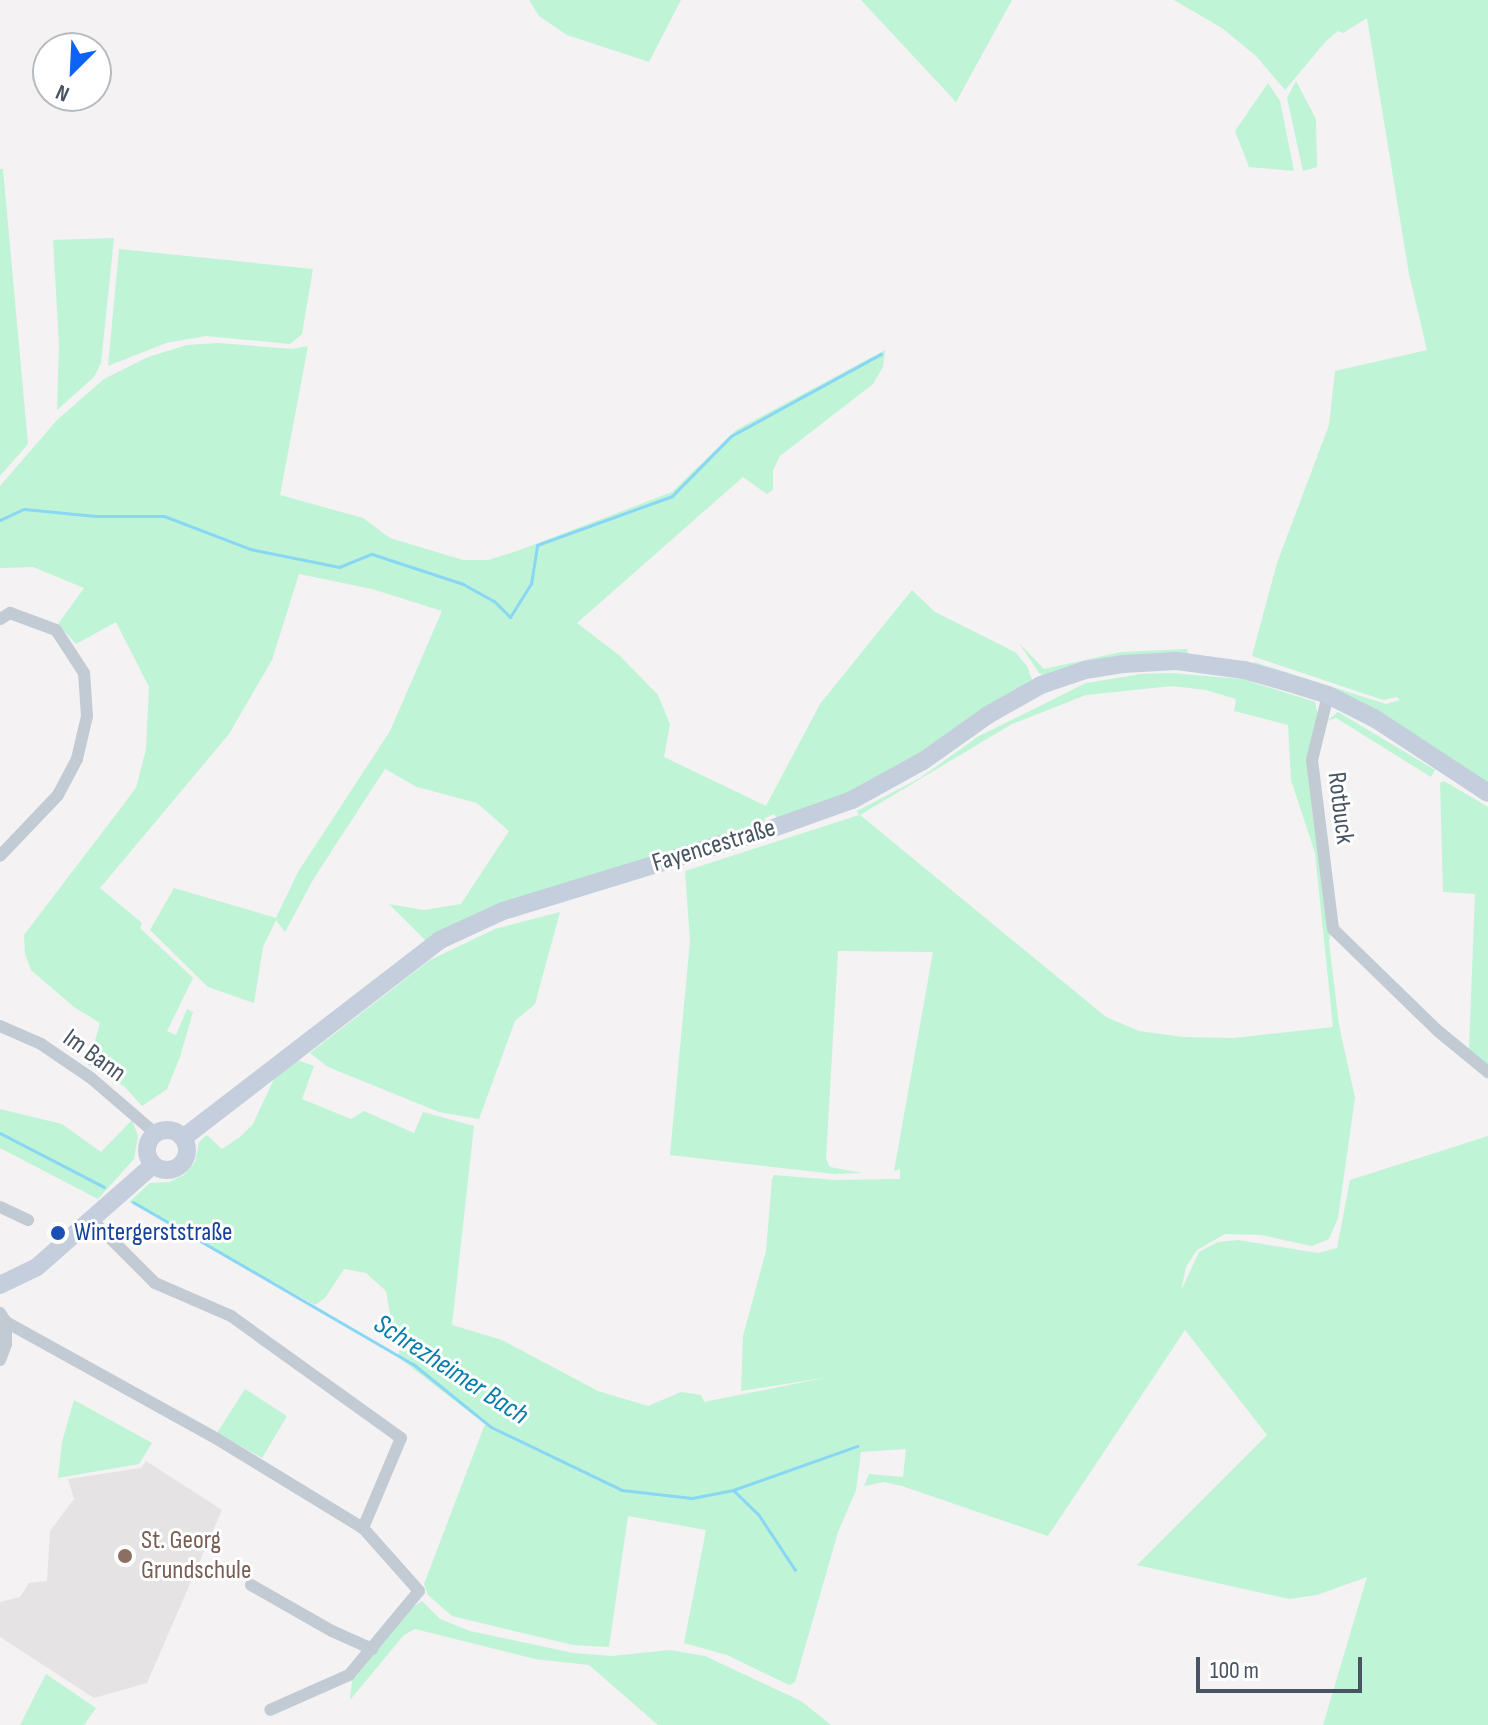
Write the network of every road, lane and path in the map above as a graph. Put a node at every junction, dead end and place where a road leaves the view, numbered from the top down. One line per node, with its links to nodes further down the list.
1 (0, 619): 4 (street)
2 (1328, 695): 3 (street, Fayencestraße); 6 (street, Rotbuck); 8 (street, Fayencestraße)
3 (1488, 793)
4 (0, 856)
5 (0, 1026): 7 (street, Im Bann)
6 (1488, 1072)
7 (155, 1133): 8 (street); 9 (street)
8 (183, 1138): 9 (street)
9 (153, 1165): 12 (street)
10 (0, 1207): 11 (street)
11 (28, 1220)
12 (92, 1220): 13 (street); 16 (street)
13 (0, 1285)
14 (3, 1317): 15 (street); 16 (street)
15 (0, 1360)
16 (363, 1528): 18 (street)
17 (251, 1585): 18 (street)
18 (372, 1649): 19 (street)
19 (270, 1710)

